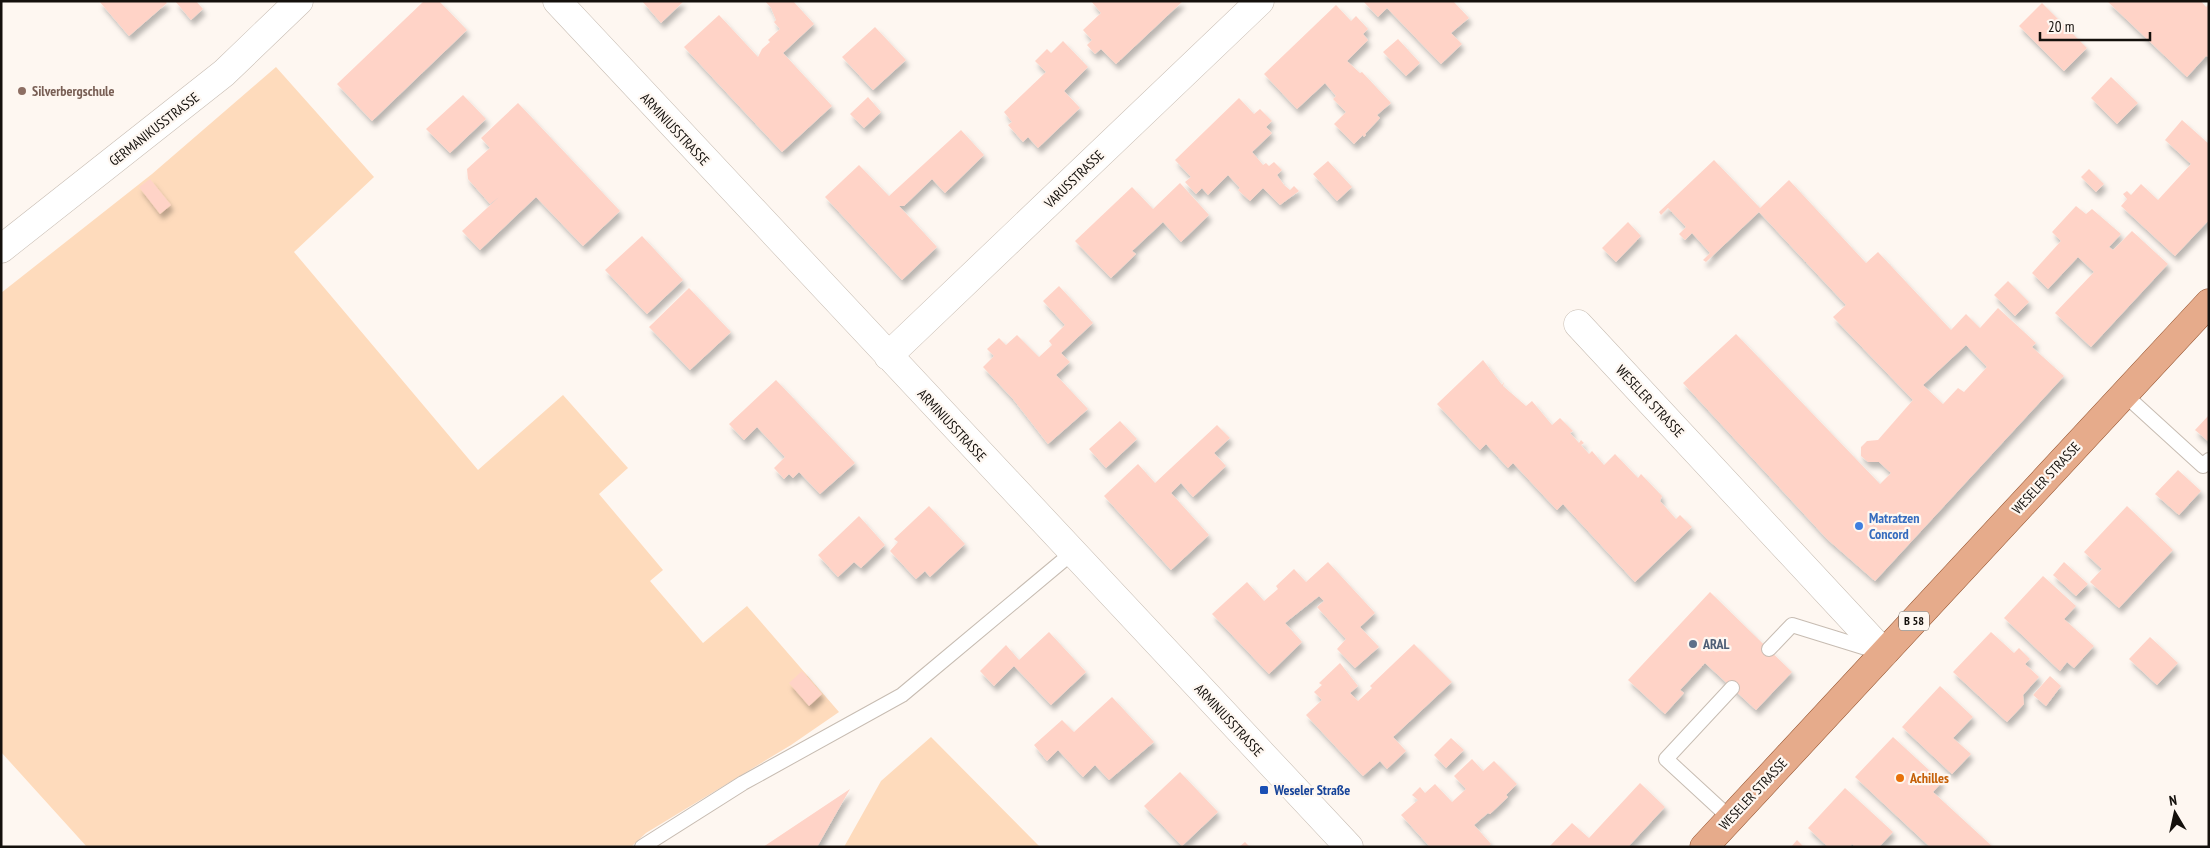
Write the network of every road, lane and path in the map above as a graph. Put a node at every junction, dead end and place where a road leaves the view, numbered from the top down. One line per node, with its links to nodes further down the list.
1 (299, 1): 4 (street, GERMANIKUSSTRASSE)
2 (556, 1): 7 (street, ARMINIUSSTRASSE)
3 (1260, 1): 7 (street, VARUSSTRASSE)
4 (1, 249)
5 (2209, 303): 8 (main road, WESELER STRASSE / B 58)
6 (1578, 324): 12 (street, WESELER STRASSE)
7 (888, 356): 10 (street, ARMINIUSSTRASSE)
8 (2124, 394): 9 (lane); 12 (main road, WESELER STRASSE / B 58)
9 (2209, 460)
10 (1072, 553): 15 (lane); 16 (street, ARMINIUSSTRASSE)
11 (1768, 649): 12 (lane)
12 (1884, 654): 14 (main road, WESELER STRASSE / B 58)
13 (1732, 688): 14 (lane)
14 (1730, 818): 17 (main road, WESELER STRASSE / B 58)
15 (642, 847)
16 (1349, 847)
17 (1704, 847)

